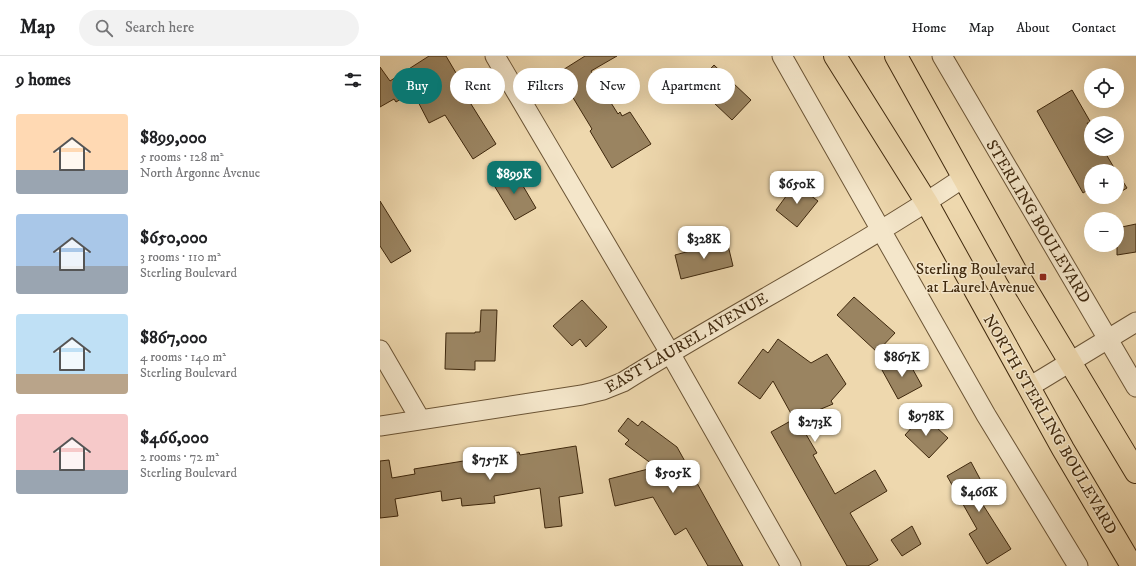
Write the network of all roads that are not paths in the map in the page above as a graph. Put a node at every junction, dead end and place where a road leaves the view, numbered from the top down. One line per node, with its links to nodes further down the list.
1 (495, 56): 12 (street)
2 (782, 56): 8 (street)
3 (835, 56): 7 (main road, NORTH STERLING BOULEVARD)
4 (896, 56): 6 (main road)
5 (942, 56): 10 (street, STERLING BOULEVARD)
6 (963, 178): 7 (street, EAST LAUREL AVENUE); 13 (main road)
7 (927, 203): 8 (street, EAST LAUREL AVENUE); 14 (main road, NORTH STERLING BOULEVARD)
8 (882, 231): 12 (street, EAST LAUREL AVENUE); 20 (street)
9 (1136, 322): 10 (street)
10 (1109, 339): 13 (street); 15 (street, STERLING BOULEVARD)
11 (380, 350): 16 (street)
12 (670, 353): 16 (street, EAST LAUREL AVENUE); 19 (street)
13 (1069, 362): 14 (street); 18 (main road)
14 (1029, 387): 21 (main road, NORTH STERLING BOULEVARD)
15 (1136, 387)
16 (420, 419): 17 (street, EAST LAUREL AVENUE)
17 (380, 426)
18 (1136, 472)
19 (791, 566)
20 (1078, 566)
21 (1132, 566)

